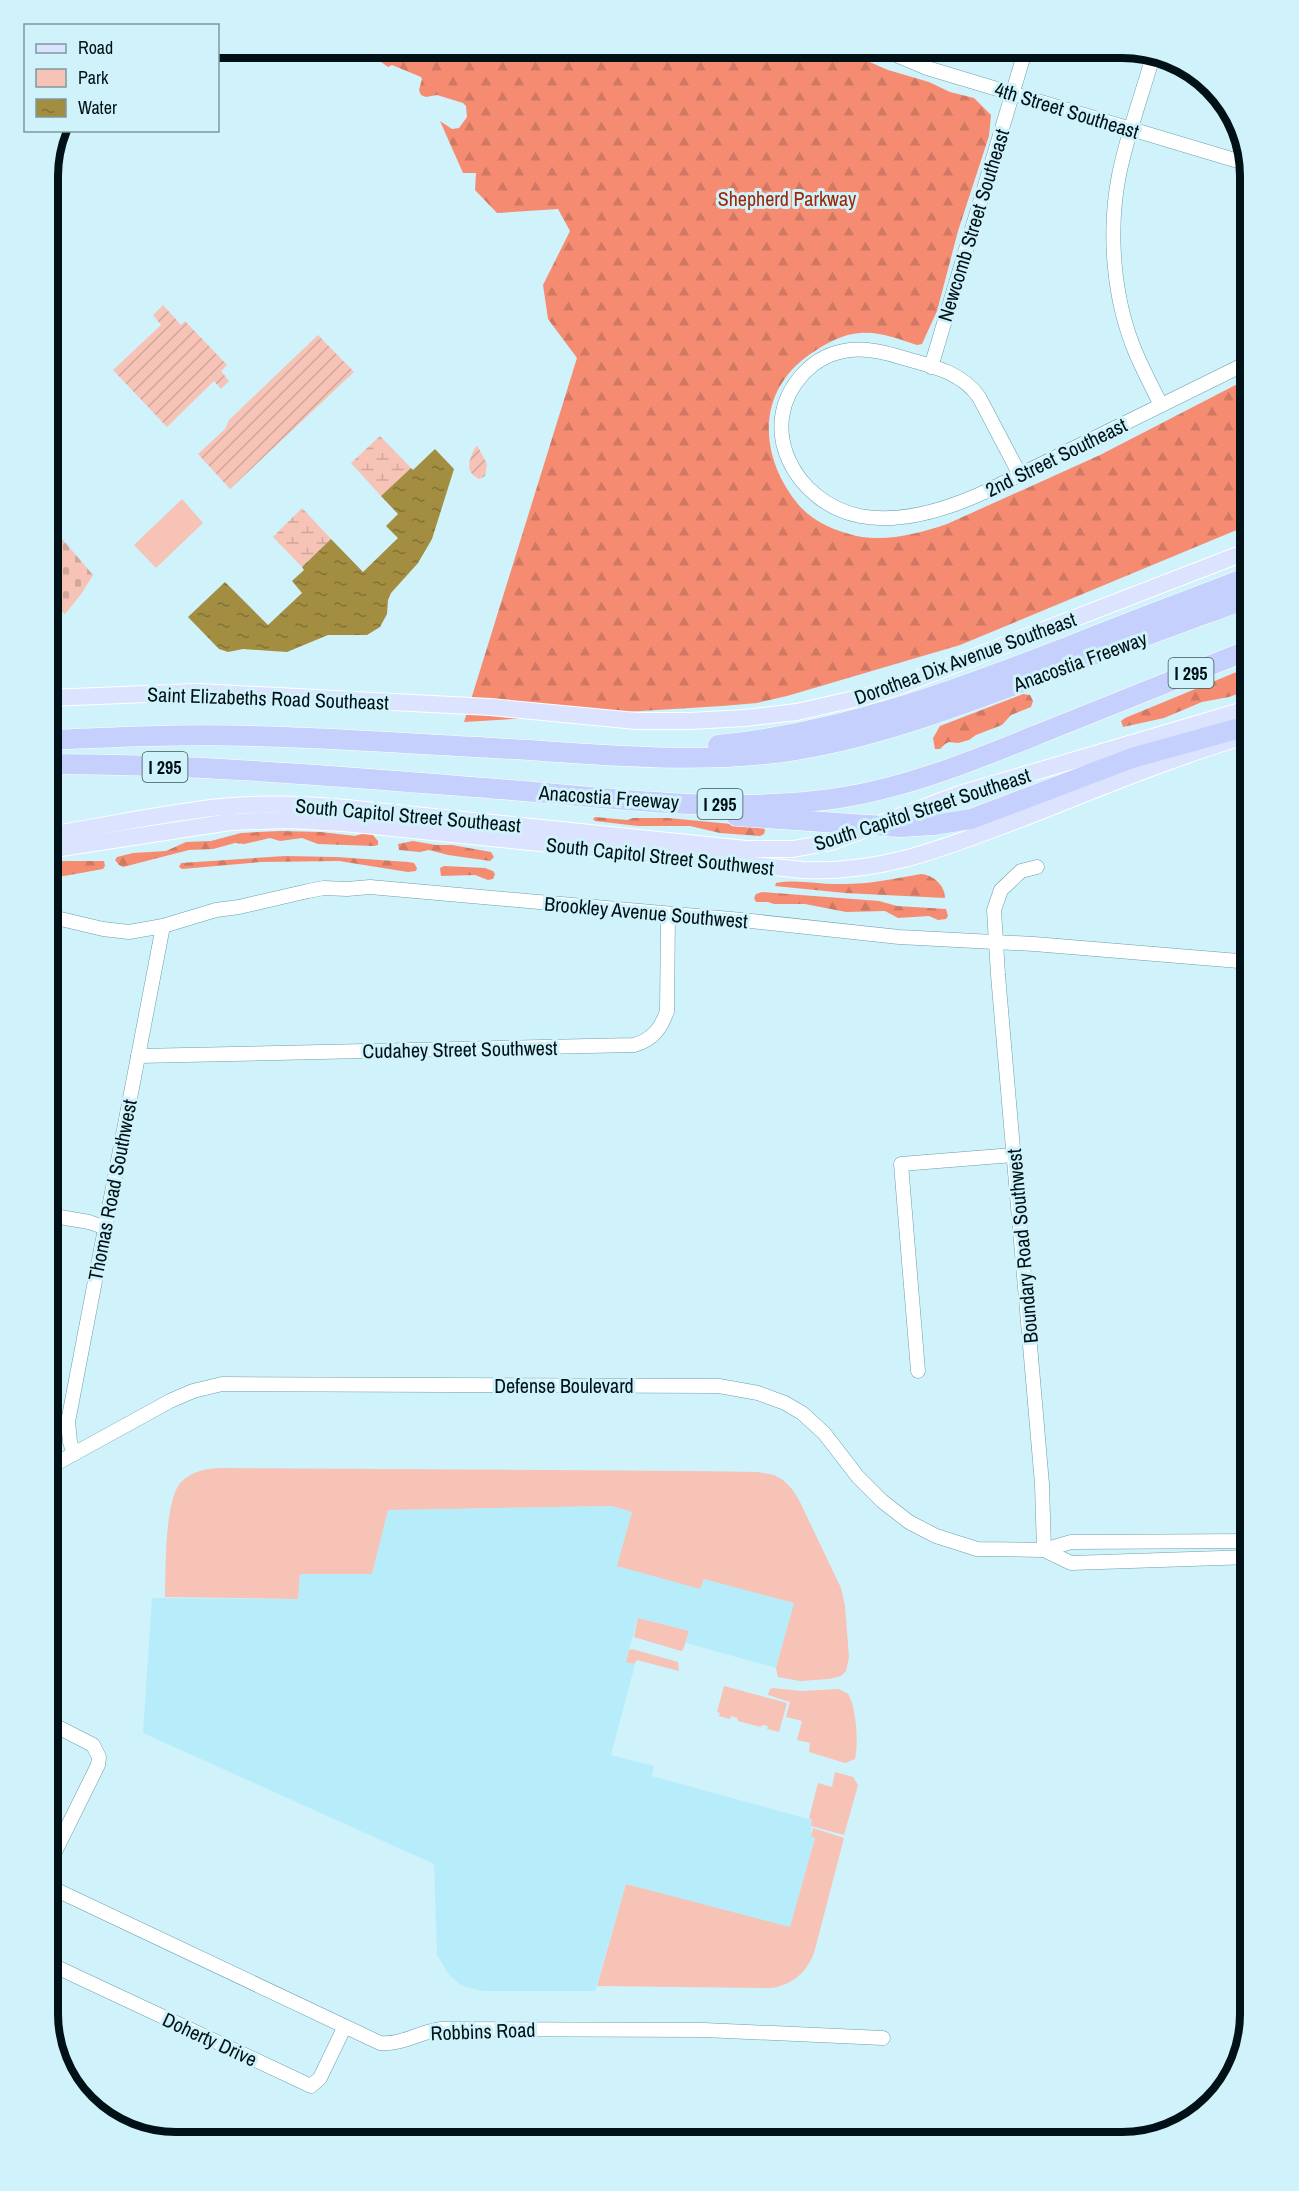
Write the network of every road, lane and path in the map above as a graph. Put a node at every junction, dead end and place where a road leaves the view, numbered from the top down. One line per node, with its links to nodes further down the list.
1 (906, 59): 4 (street, 4th Street Southeast)
2 (1023, 59): 4 (street, Newcomb Street Southeast)
3 (1151, 63): 5 (street)
4 (1013, 93): 5 (street, 4th Street Southeast); 7 (street, Newcomb Street Southeast)
5 (1131, 129): 6 (street, 4th Street Southeast); 9 (street)
6 (1239, 161)
7 (931, 366): 10 (street); 10 (street, 2nd Street Southeast)
8 (1240, 366): 9 (street, 2nd Street Southeast)
9 (1161, 405): 10 (street, 2nd Street Southeast)
10 (1020, 475)
11 (1240, 554): 16 (main road, Dorothea Dix Avenue Southeast)
12 (1240, 580): 21 (highway)
13 (1240, 601): 21 (highway, Anacostia Freeway / I 295)
14 (1240, 654): 23 (highway, Anacostia Freeway / I 295)
15 (59, 698): 16 (main road, Saint Elizabeths Road Southeast)
16 (452, 705)
17 (1240, 711): 24 (main road, South Capitol Street Southeast)
18 (1240, 727): 23 (highway, bridge)
19 (1240, 736): 25 (main road, South Capitol Street Southwest)
20 (59, 740): 21 (highway, Anacostia Freeway / I 295)
21 (529, 750)
22 (59, 765): 23 (highway, Anacostia Freeway / I 295)
23 (282, 774)
24 (59, 833)
25 (59, 848)
26 (1037, 867): 30 (street, Boundary Road Southwest)
27 (668, 914): 29 (street, Brookley Avenue Southwest); 30 (street, Brookley Avenue Southwest); 32 (street, Cudahey Street Southwest)
28 (59, 919): 29 (street, Brookley Avenue Southwest)
29 (163, 926): 32 (street, Thomas Road Southwest)
30 (997, 942): 31 (street, Brookley Avenue Southwest); 33 (street, Boundary Road Southwest)
31 (1240, 961)
32 (138, 1056): 35 (street, Thomas Road Southwest)
33 (1013, 1155): 36 (street); 40 (street, Boundary Road Southwest)
34 (58, 1217): 35 (street)
35 (106, 1228): 37 (street, Thomas Road Southwest)
36 (918, 1371)
37 (74, 1454): 38 (street, Defense Boulevard); 40 (street, Defense Boulevard)
38 (58, 1462)
39 (1240, 1541): 40 (street)
40 (1044, 1550): 41 (street)
41 (1240, 1557)
42 (58, 1727): 43 (street)
43 (58, 1845)
44 (58, 1891): 46 (street, Robbins Road)
45 (58, 1968): 46 (street, Doherty Drive)
46 (344, 2028): 47 (street, Robbins Road)
47 (883, 2038)

